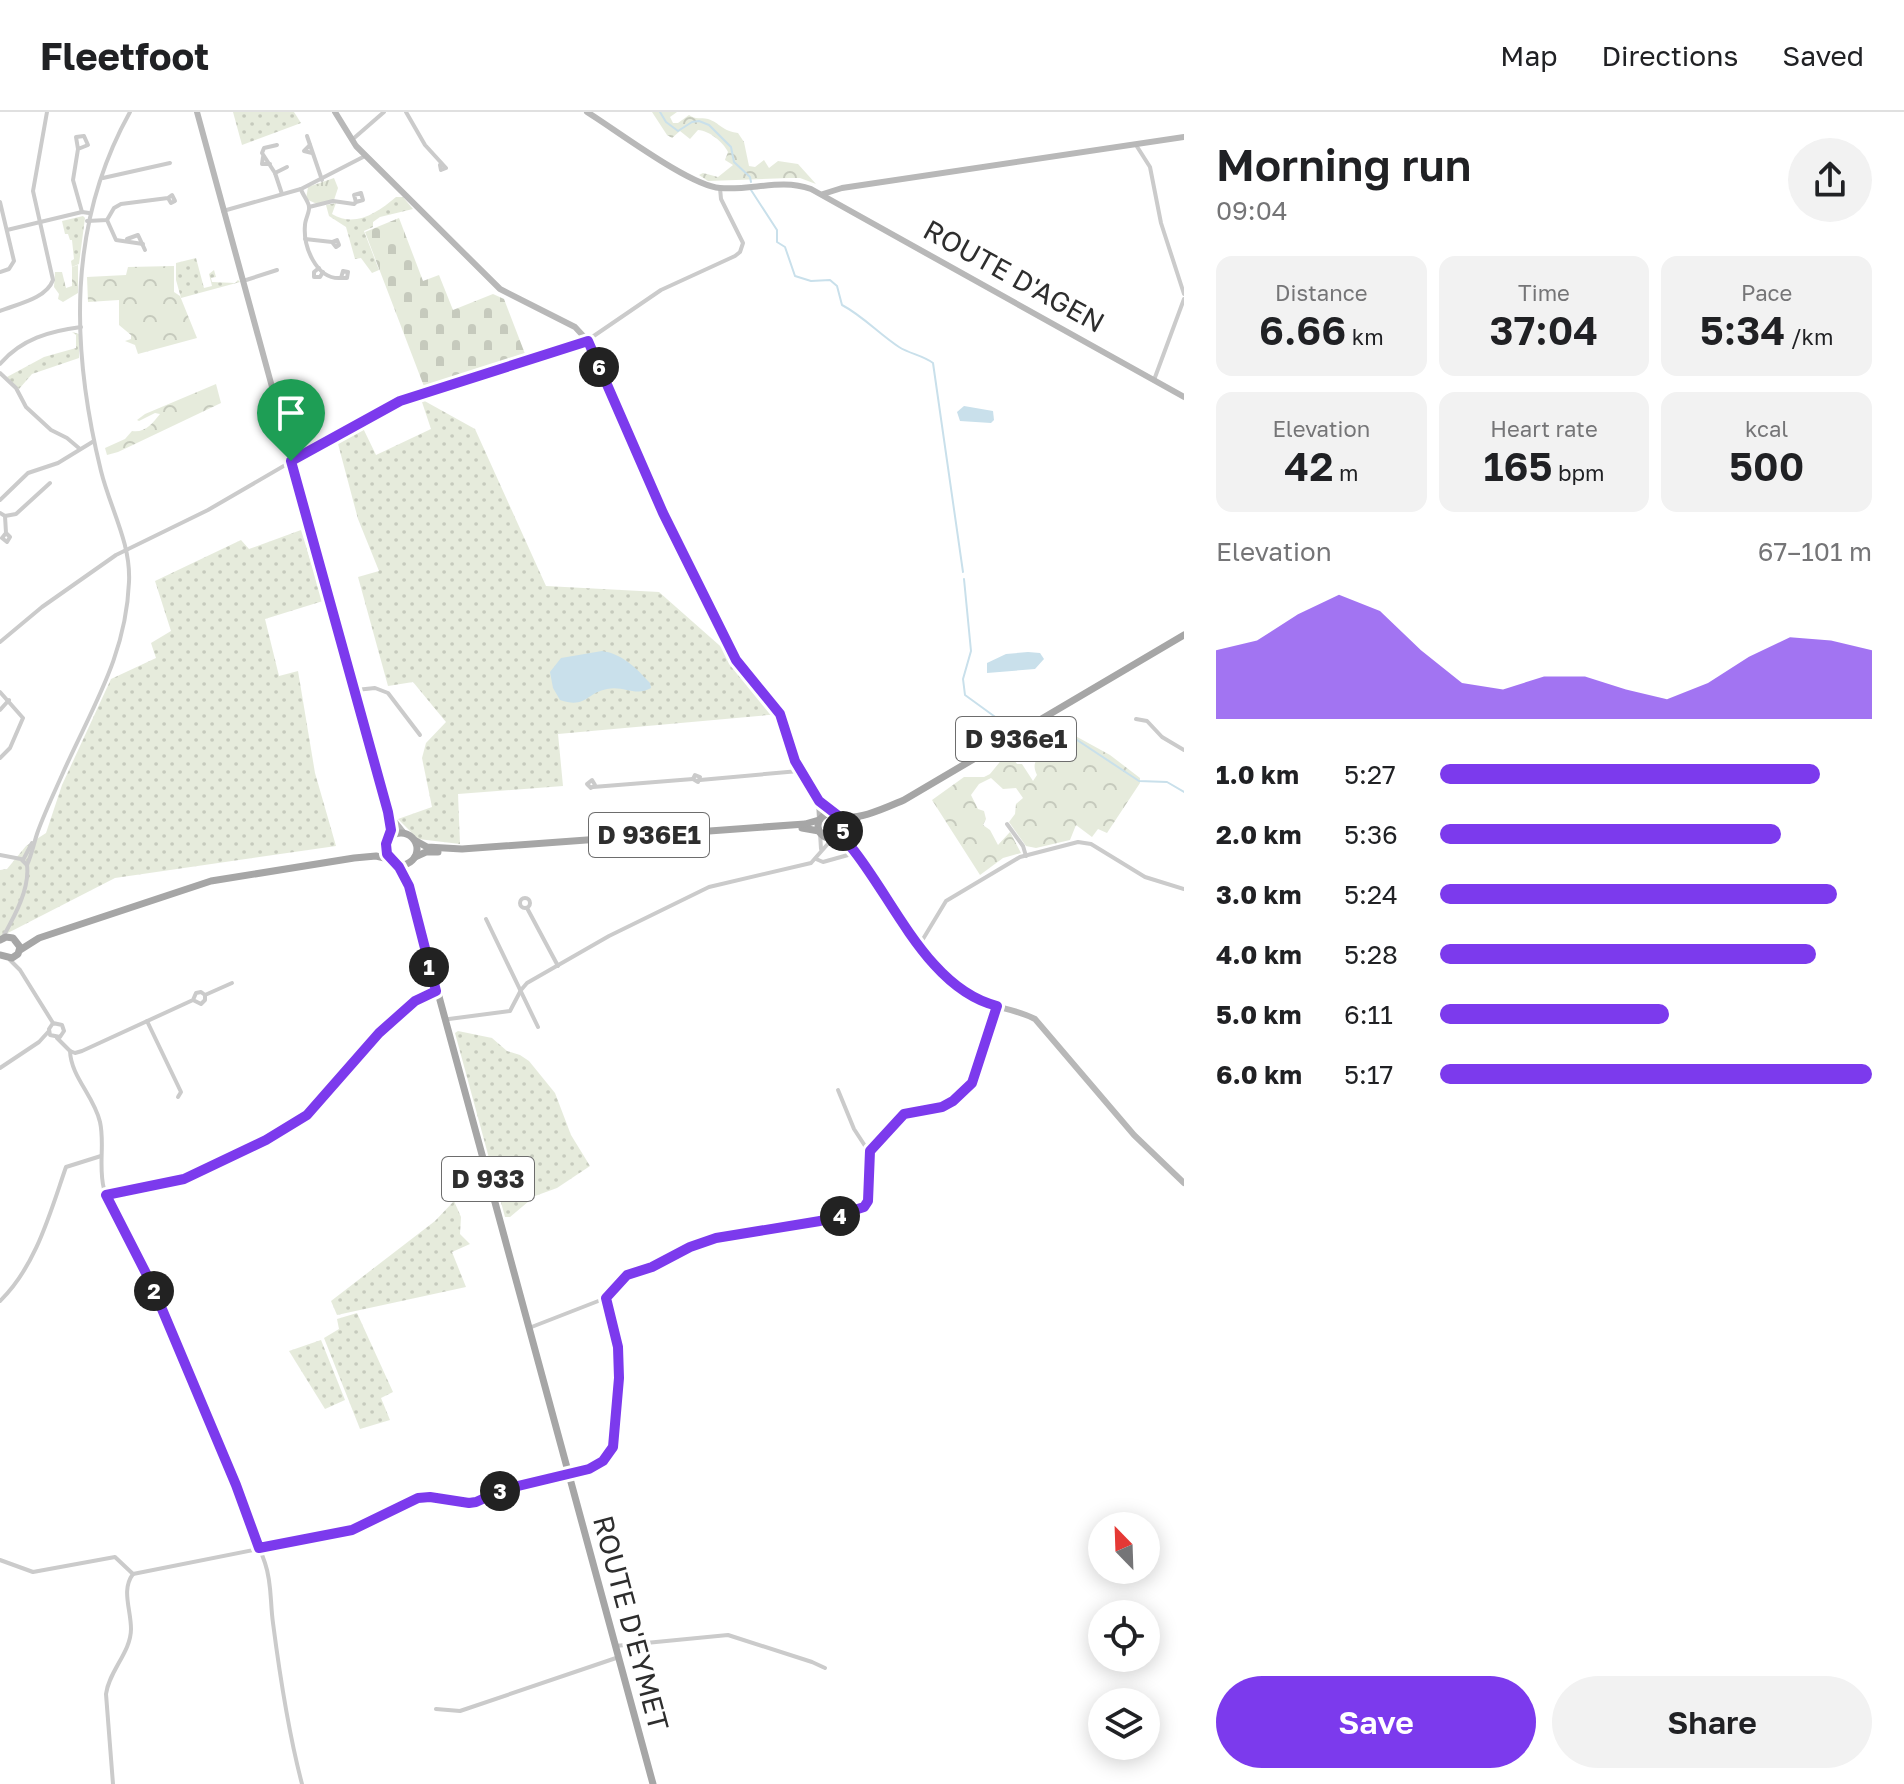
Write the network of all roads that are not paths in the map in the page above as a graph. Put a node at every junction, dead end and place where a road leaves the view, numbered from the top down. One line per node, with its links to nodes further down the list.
1 (47, 112): 36 (street)
2 (130, 112): 19 (street)
3 (197, 112): 31 (main road)
4 (335, 112): 10 (main road)
5 (384, 112): 10 (street)
6 (406, 112): 16 (street)
7 (587, 112): 21 (main road)
8 (307, 136): 20 (street)
9 (1184, 137): 11 (main road)
10 (353, 139): 14 (main road)
11 (1136, 144): 23 (main road); 45 (street)
12 (277, 145): 18 (street)
13 (78, 149): 32 (street)
14 (365, 156): 20 (street); 48 (main road)
15 (170, 163): 19 (street)
16 (440, 165)
17 (287, 167): 18 (street)
18 (275, 173): 24 (street)
19 (103, 178): 33 (street)
20 (322, 180): 22 (street)
21 (720, 188): 25 (main road, ROUTE D'AGEN); 48 (street)
22 (301, 189): 24 (street); 30 (street)
23 (836, 190): 25 (main road); 29 (main road)
24 (282, 194): 31 (street)
25 (824, 195): 29 (main road, ROUTE D'AGEN)
26 (168, 198): 34 (street)
27 (0, 202): 37 (street)
28 (356, 202): 30 (street)
29 (837, 202): 51 (main road, ROUTE D'AGEN)
30 (309, 207): 38 (street)
31 (223, 211): 44 (main road)
32 (82, 212): 33 (street); 36 (street)
33 (89, 213): 35 (street)
34 (107, 220): 35 (street); 40 (street)
35 (87, 221): 47 (street)
36 (40, 222): 37 (street); 46 (street)
37 (7, 230): 42 (street)
38 (305, 239): 39 (street); 43 (street)
39 (332, 242)
40 (144, 247)
41 (277, 270): 44 (street)
42 (0, 272)
43 (341, 278)
44 (243, 281): 55 (main road)
45 (1184, 296): 51 (street)
46 (0, 311)
47 (81, 327): 49 (street); 53 (street)
48 (588, 341): 55 (street); 71 (main road)
49 (0, 364)
50 (0, 373): 54 (street)
51 (1154, 380): 52 (main road, ROUTE D'AGEN)
52 (1184, 397)
53 (94, 441): 54 (street); 60 (street)
54 (80, 449): 57 (street)
55 (291, 461): 60 (street); 63 (main road)
56 (50, 483): 58 (street)
57 (0, 500)
58 (2, 515): 59 (street)
59 (3, 537)
60 (126, 549): 61 (street); 94 (street)
61 (1, 637)
62 (1184, 637): 75 (main road, D 936e1); 78 (main road, D 936e1)
63 (354, 690): 68 (street); 74 (main road)
64 (0, 692): 65 (street)
65 (9, 700): 66 (street); 70 (street)
66 (0, 710)
67 (1136, 719): 69 (street)
68 (420, 735)
69 (1184, 750)
70 (0, 758)
71 (799, 771): 72 (street); 73 (main road)
72 (593, 787)
73 (819, 801): 75 (main road); 76 (main road)
74 (388, 812): 80 (main road); 83 (main road)
75 (835, 815): 76 (main road); 78 (main road)
76 (820, 819): 79 (main road); 84 (main road, D 936E1)
77 (1007, 824): 89 (street)
78 (842, 829): 82 (main road); 85 (main road)
79 (820, 832): 81 (main road, D 936e1); 82 (main road); 86 (street)
80 (404, 833): 83 (main road); 84 (main road)
81 (683, 836): 91 (main road, D 936E1)
82 (833, 838): 85 (main road); 86 (street)
83 (387, 841): 90 (main road); 93 (main road)
84 (416, 841): 91 (main road)
85 (851, 847): 103 (main road)
86 (821, 849): 92 (street)
87 (0, 855): 94 (street)
88 (848, 855): 92 (street)
89 (1026, 856): 96 (street); 103 (street)
90 (354, 858): 93 (main road); 101 (main road)
91 (413, 859): 93 (main road); 95 (main road, D 933)
92 (816, 859): 106 (street)
93 (392, 861): 95 (main road, D 933)
94 (25, 863): 99 (street)
95 (409, 886): 110 (main road, D 933)
96 (1184, 889)
97 (527, 908): 106 (street)
98 (486, 919): 109 (street)
99 (8, 926): 100 (street); 102 (street)
100 (15, 938): 101 (main road); 102 (main road); 104 (main road)
101 (39, 938): 104 (main road)
102 (1, 939)
103 (920, 944): 111 (main road)
104 (19, 952): 105 (main road); 107 (street)
105 (2, 956): 107 (street)
106 (558, 966): 109 (street)
107 (20, 970): 114 (street)
108 (232, 983): 113 (street)
109 (521, 990): 112 (street); 115 (street)
110 (436, 991): 126 (street); 129 (main road, D 933)
111 (997, 1006): 123 (street); 125 (main road)
112 (451, 1019)
113 (147, 1021): 119 (street); 122 (street)
114 (53, 1023): 116 (street); 117 (street)
115 (538, 1027)
116 (63, 1034): 117 (street); 118 (street)
117 (53, 1035): 118 (street); 120 (street)
118 (65, 1045): 119 (street)
119 (70, 1051): 124 (street)
120 (0, 1068)
121 (838, 1090): 123 (street)
122 (178, 1097)
123 (869, 1153): 127 (street)
124 (101, 1156): 126 (street); 128 (street)
125 (1184, 1183)
126 (106, 1195): 131 (street)
127 (606, 1298): 129 (street); 130 (street)
128 (0, 1301)
129 (528, 1329): 130 (main road, D 933)
130 (567, 1473): 131 (street); 134 (main road, ROUTE D'EYMET / D 933)
131 (259, 1548): 133 (street); 139 (street)
132 (0, 1560): 133 (street)
133 (133, 1574): 138 (street)
134 (615, 1646): 135 (main road, ROUTE D'EYMET / D 933); 136 (street)
135 (619, 1657): 137 (street); 140 (main road, ROUTE D'EYMET / D 933)
136 (825, 1668)
137 (436, 1709)
138 (113, 1784)
139 (302, 1784)
140 (653, 1784)

